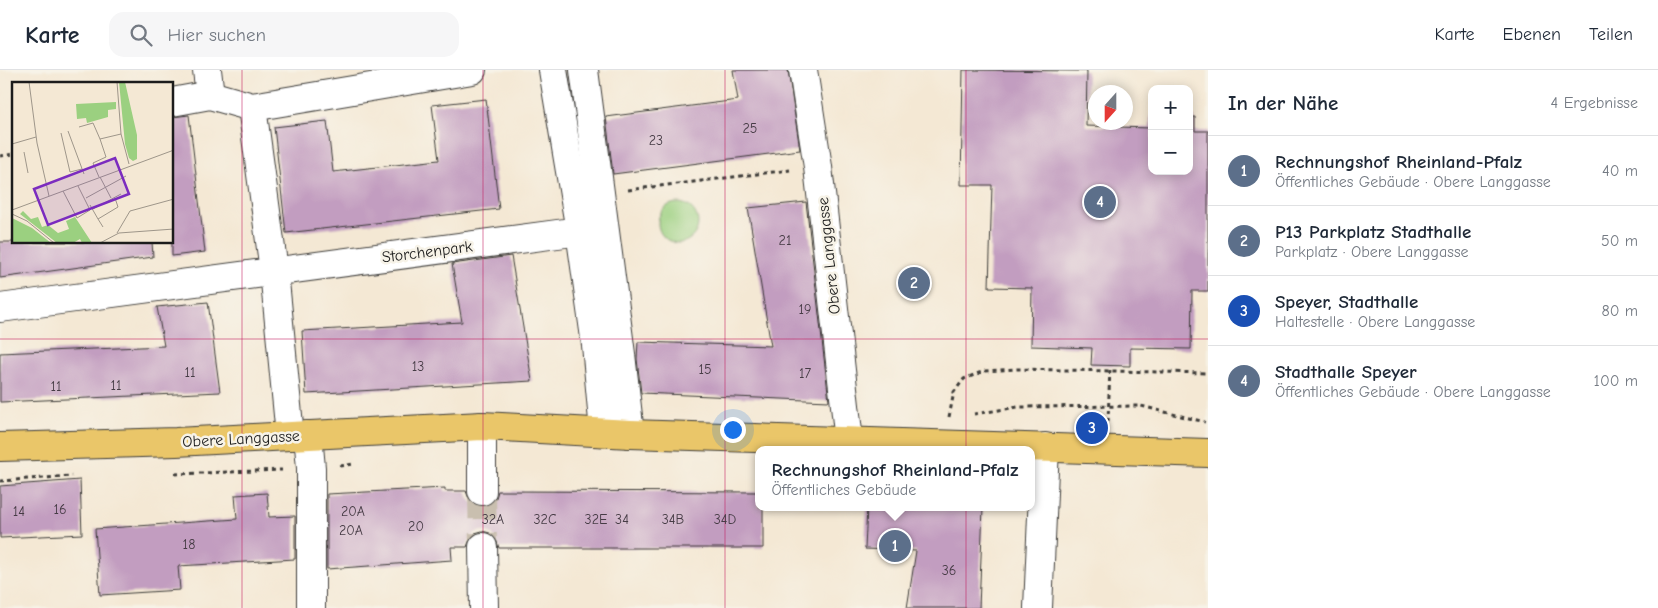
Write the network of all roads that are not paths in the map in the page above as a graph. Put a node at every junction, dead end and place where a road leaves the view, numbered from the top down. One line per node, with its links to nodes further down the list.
1 (472, 70): 7 (street)
2 (553, 70): 8 (street)
3 (584, 70): 12 (street)
4 (803, 70): 14 (street, Obere Langgasse)
5 (209, 82): 6 (street); 7 (street)
6 (174, 101)
7 (252, 107): 9 (street)
8 (580, 231): 9 (street, Storchenpark); 12 (street)
9 (274, 271): 10 (street, Storchenpark); 13 (street)
10 (0, 308)
11 (482, 426): 12 (main road, Obere Langgasse); 13 (main road, Obere Langgasse); 20 (street)
12 (617, 433): 14 (main road, Obere Langgasse)
13 (299, 435): 16 (main road, Obere Langgasse); 22 (street)
14 (849, 442): 15 (main road, Obere Langgasse)
15 (1006, 446)
16 (0, 447)
17 (1035, 447): 18 (main road, Obere Langgasse)
18 (1045, 447): 19 (main road, Obere Langgasse); 24 (street)
19 (1208, 453)
20 (482, 491)
21 (483, 547): 23 (street)
22 (311, 608)
23 (484, 608)
24 (1038, 608)

